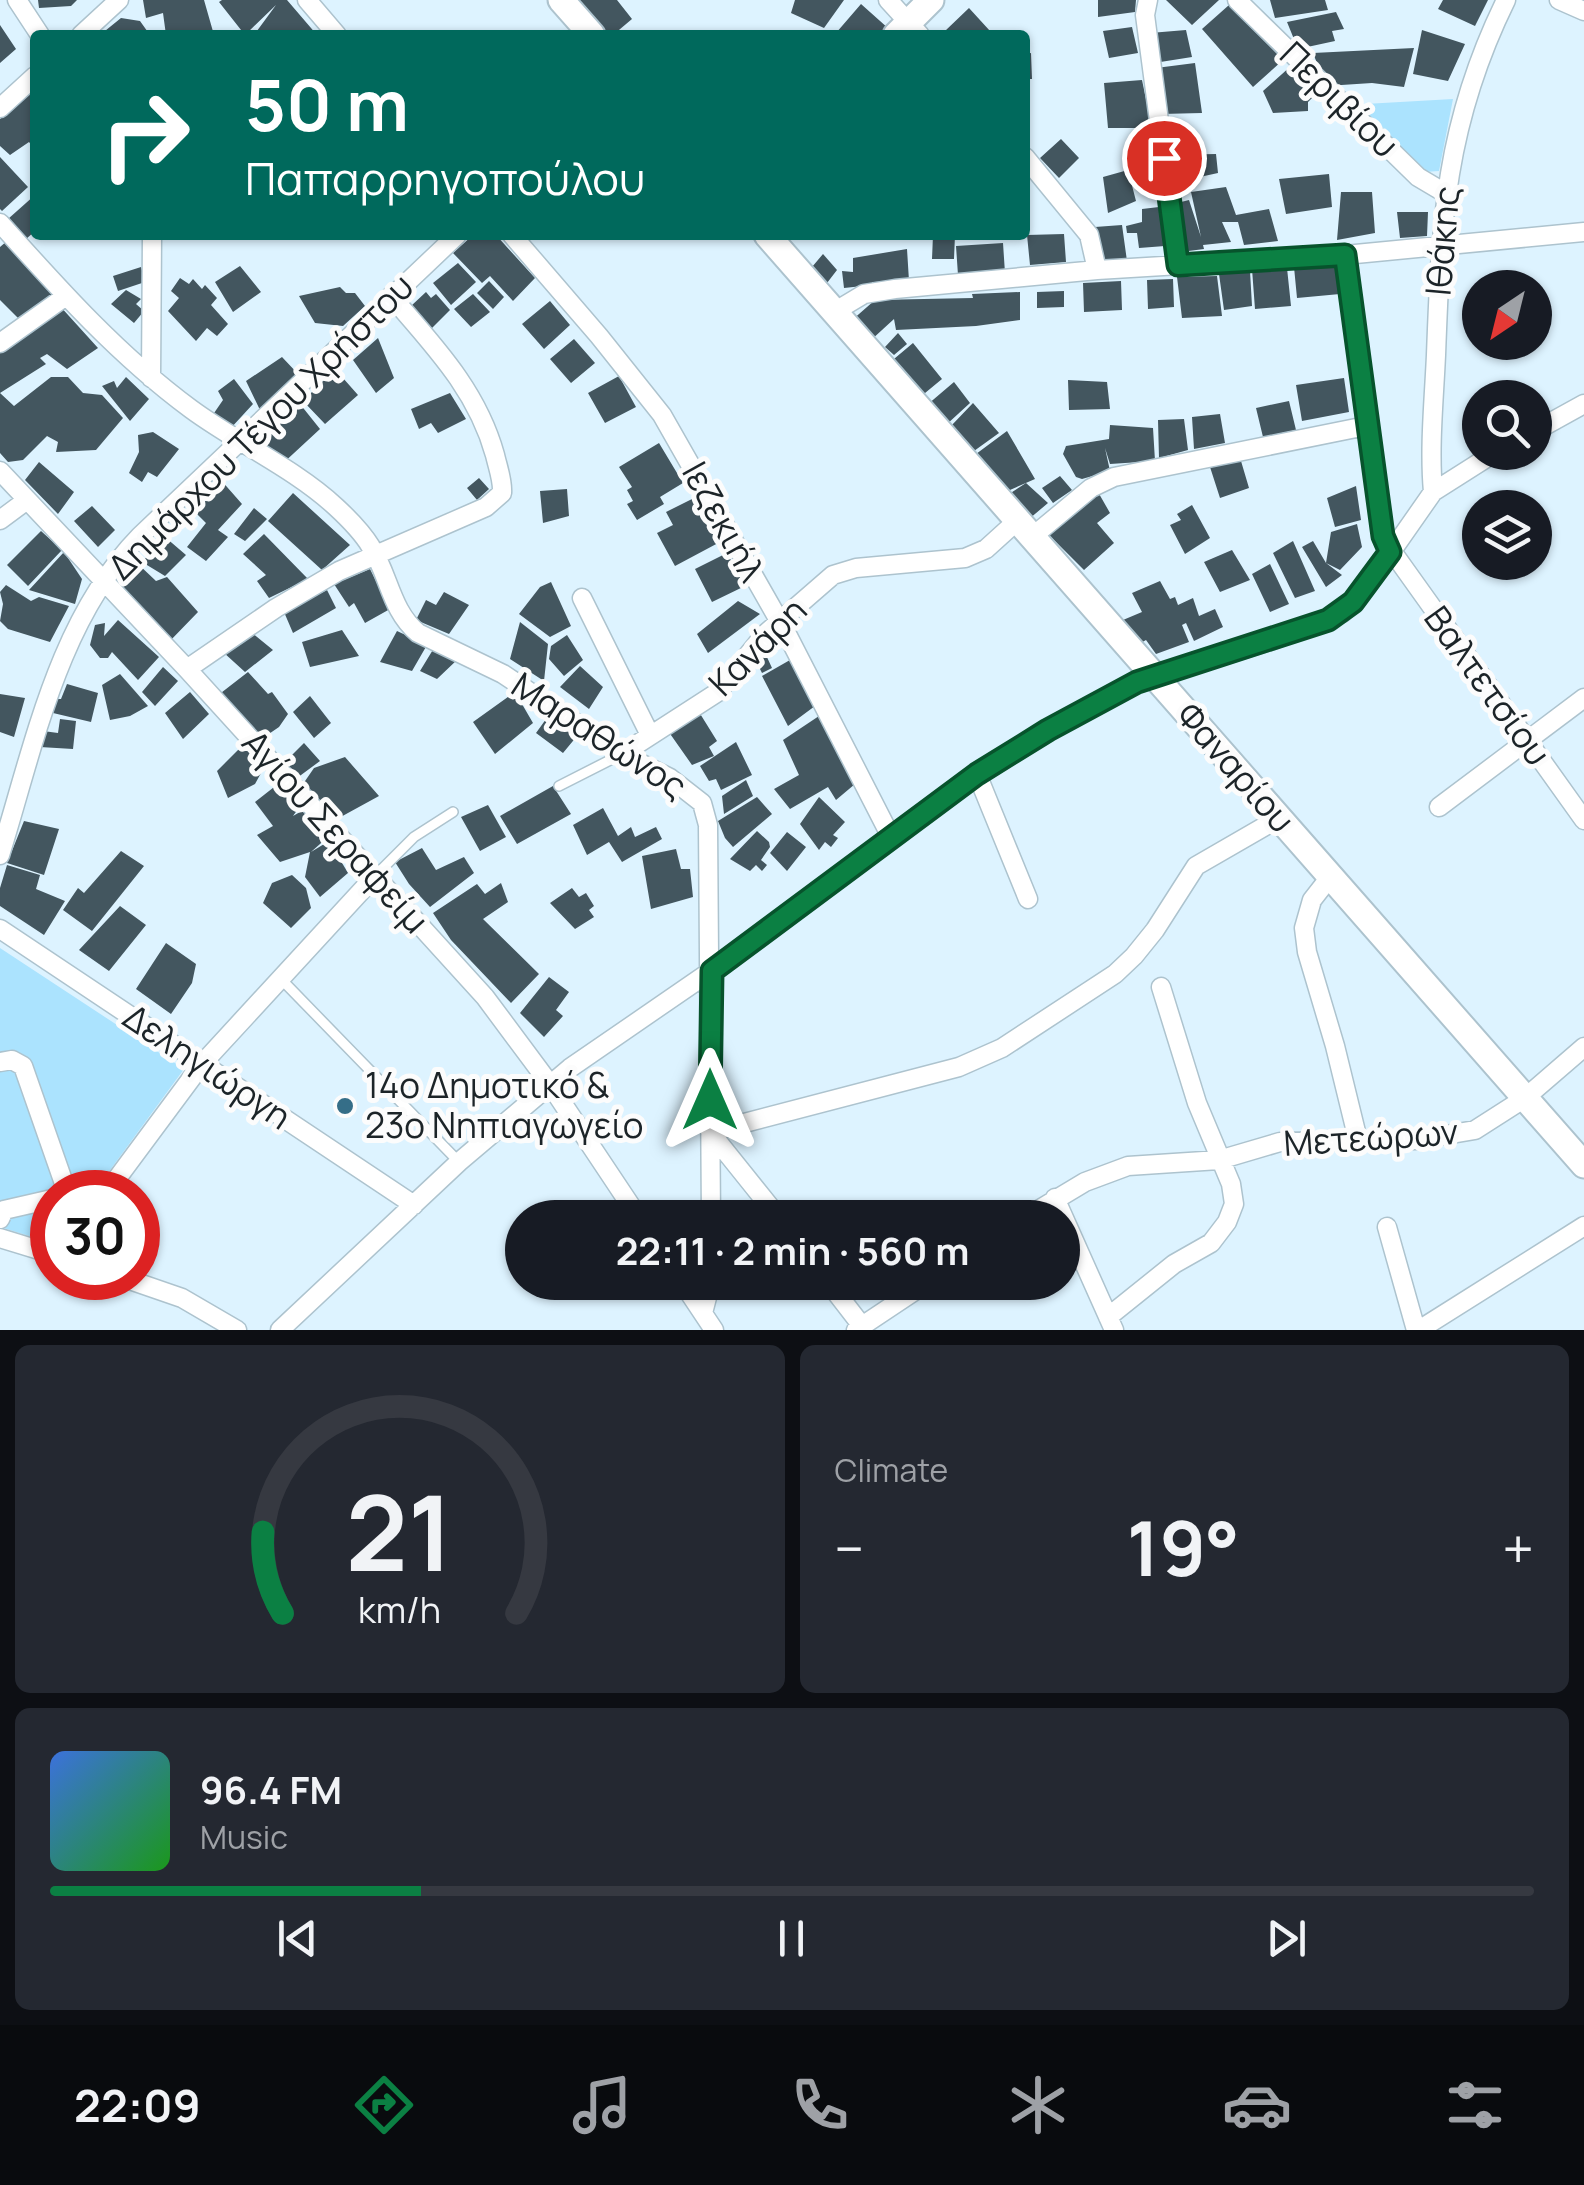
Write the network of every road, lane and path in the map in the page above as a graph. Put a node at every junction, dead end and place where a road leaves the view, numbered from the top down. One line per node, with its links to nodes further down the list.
1 (17, 0): 12 (street)
2 (120, 0): 13 (street)
3 (307, 0): 14 (street)
4 (561, 0): 15 (main road)
5 (888, 0): 16 (street)
6 (931, 0): 17 (main road)
7 (1148, 0): 30 (street)
8 (1237, 0): 21 (street, Περιβίου)
9 (1506, 0): 21 (street, Ιθάκης)
10 (1559, 0): 11 (street)
11 (1584, 10)
12 (37, 30)
13 (87, 30)
14 (333, 30)
15 (588, 30)
16 (907, 30)
17 (909, 30)
18 (30, 81): 19 (street)
19 (0, 108)
20 (1030, 163): 31 (street)
21 (1444, 193): 28 (street, Ιθάκης)
22 (0, 223): 32 (street, Μαραθώνος)
23 (1584, 232): 28 (street)
24 (152, 240): 36 (street)
25 (451, 240): 33 (street, Δημάρχου Τέγου Χρήστου)
26 (516, 240): 51 (street, Ιεζεκιήλ)
27 (771, 240): 34 (main road, Φαναρίου)
28 (1440, 244): 29 (street); 43 (street, Ιθάκης)
29 (1345, 255): 30 (street); 39 (street)
30 (1178, 265): 31 (street)
31 (1097, 270): 34 (street)
32 (66, 296): 35 (street); 36 (street, Μαραθώνος)
33 (392, 296): 40 (street, Δημάρχου Τέγου Χρήστου); 48 (street)
34 (834, 312): 46 (main road, Φαναρίου)
35 (0, 343)
36 (151, 378): 40 (street, Μαραθώνος)
37 (1582, 410): 38 (street)
38 (1552, 423)
39 (1366, 426): 46 (street, Κανάρη); 47 (street)
40 (239, 442): 48 (street, Μαραθώνος); 49 (street, Δημάρχου Τέγου Χρήστου)
41 (1468, 470): 43 (street)
42 (0, 471): 44 (street, Αγίου Σεραφείμ)
43 (1433, 492): 47 (street)
44 (26, 500): 45 (street); 49 (street, Αγίου Σεραφείμ)
45 (0, 520)
46 (1025, 529): 51 (street, Κανάρη); 53 (main road, Φαναρίου)
47 (1390, 552): 53 (street); 56 (street, Βαλτετσίου)
48 (375, 554): 52 (street); 57 (street, Μαραθώνος)
49 (103, 580): 52 (street, Αγίου Σεραφείμ); 65 (street, Δημάρχου Τέγου Χρήστου)
50 (582, 598): 55 (street)
51 (777, 621): 55 (street, Κανάρη); 64 (street, Ιεζεκιήλ)
52 (188, 670): 66 (street, Αγίου Σεραφείμ)
53 (1154, 676): 58 (street); 62 (main road, Φαναρίου)
54 (1584, 698): 56 (street)
55 (650, 735): 57 (street, Κανάρη)
56 (1527, 740): 60 (street); 63 (street, Βαλτετσίου)
57 (622, 754): 59 (lane, Κανάρη); 70 (street, Μαραθώνος)
58 (977, 774): 64 (street); 68 (street)
59 (560, 786)
60 (1438, 807)
61 (453, 812): 66 (lane)
62 (1279, 818): 67 (main road, Φαναρίου); 78 (street)
63 (1584, 820)
64 (891, 838): 70 (street)
65 (0, 855)
66 (376, 875): 71 (street); 76 (street, Αγίου Σεραφείμ)
67 (1330, 876): 77 (main road, Φαναρίου); 79 (street)
68 (1028, 899)
69 (0, 928): 75 (street, Δεληγιώργη)
70 (712, 971): 76 (street); 78 (street, Μαραθώνος)
71 (280, 979): 75 (street); 81 (lane)
72 (1161, 987): 80 (street)
73 (1584, 1047): 77 (street, Μετεώρων)
74 (0, 1062): 83 (street)
75 (202, 1064): 84 (street); 91 (street, Δεληγιώργη)
76 (549, 1083): 81 (street); 86 (street, Αγίου Σεραφείμ)
77 (1525, 1098): 79 (street, Μετεώρων); 82 (main road, Φαναρίου)
78 (710, 1132): 87 (street, Μαραθώνος); 88 (street)
79 (1358, 1140): 80 (street, Μετεώρων)
80 (1219, 1160): 85 (street, Μετεώρων); 104 (street)
81 (459, 1162): 91 (street)
82 (1584, 1165)
83 (59, 1170)
84 (123, 1170)
85 (1055, 1198): 89 (street, Μετεώρων); 104 (street)
86 (627, 1200)
87 (711, 1200)
88 (765, 1200)
89 (1052, 1200)
90 (30, 1204): 92 (street)
91 (414, 1205): 107 (street)
92 (0, 1220)
93 (1584, 1226): 109 (street)
94 (1387, 1227): 109 (street)
95 (0, 1238): 96 (street)
96 (30, 1247)
97 (160, 1290): 103 (street)
98 (694, 1300): 102 (street)
99 (706, 1300): 102 (street)
100 (840, 1300): 105 (street)
101 (901, 1300): 105 (street)
102 (703, 1313): 108 (street)
103 (213, 1323): 106 (street)
104 (1111, 1324)
105 (859, 1328)
106 (237, 1330)
107 (280, 1330)
108 (714, 1330)
109 (1418, 1330)

